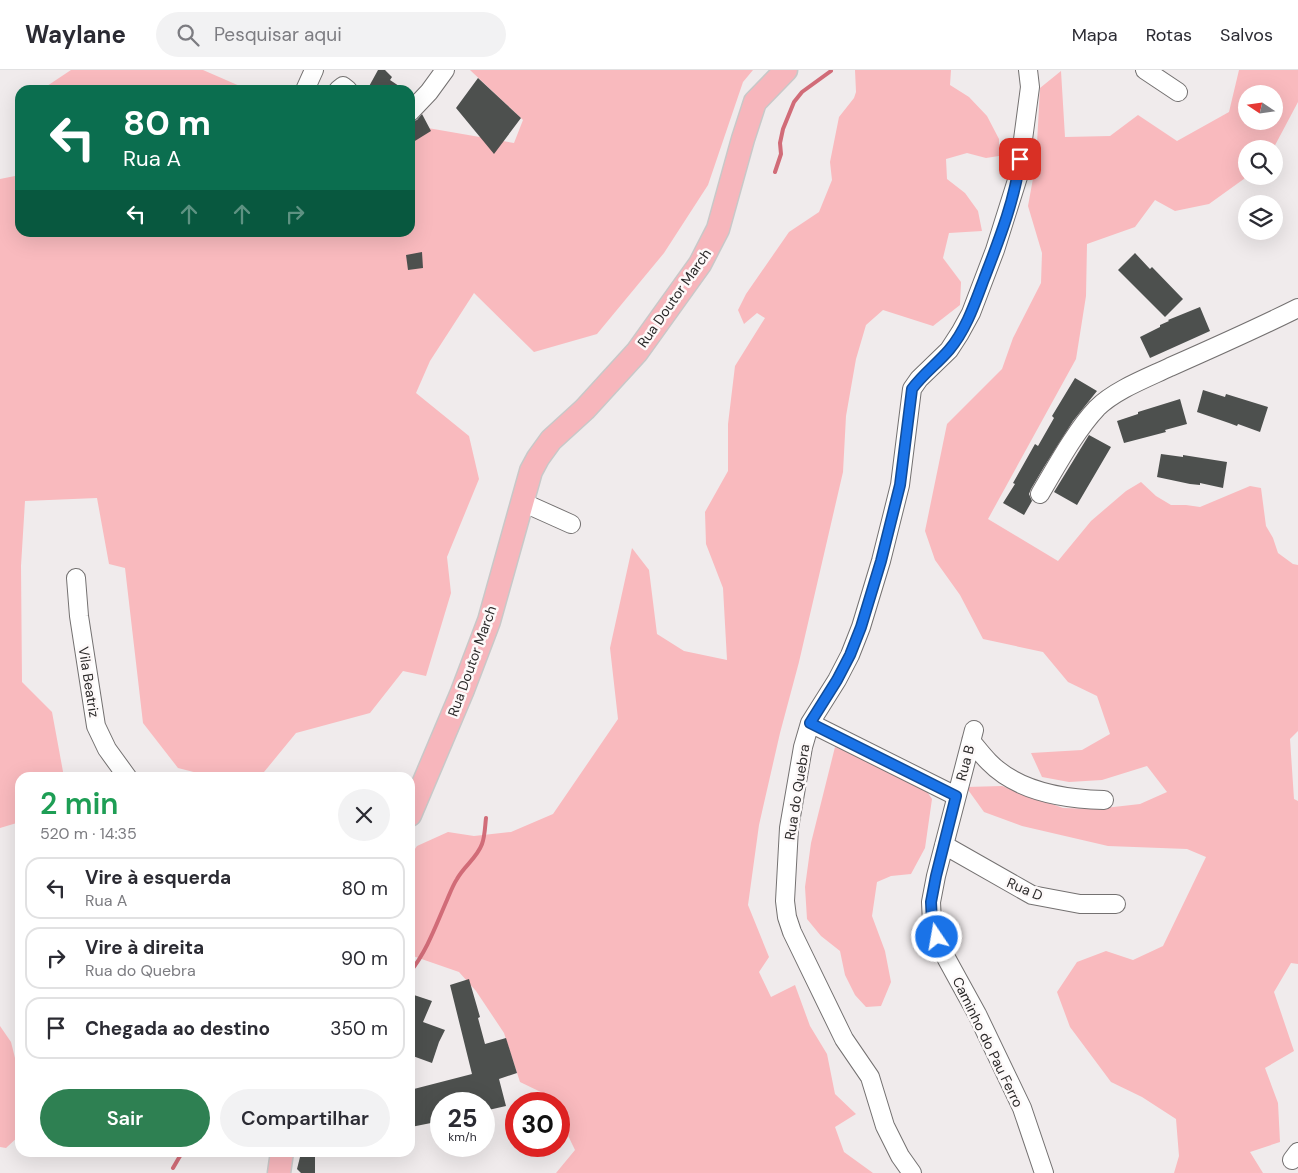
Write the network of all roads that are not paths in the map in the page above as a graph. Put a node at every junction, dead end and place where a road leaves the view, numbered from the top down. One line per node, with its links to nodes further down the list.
1 (314, 70): 6 (street)
2 (445, 70): 8 (street)
3 (786, 70): 11 (main road, Rua Doutor March)
4 (1028, 70): 14 (street, Rua do Quebra)
5 (1145, 70): 7 (street)
6 (307, 85)
7 (1178, 92)
8 (415, 107)
9 (1298, 308): 10 (street)
10 (1040, 494)
11 (522, 502): 12 (street); 18 (main road, Rua Doutor March)
12 (571, 524)
13 (76, 578): 15 (street, Vila Beatriz)
14 (810, 723): 16 (street); 23 (street, Rua do Quebra)
15 (123, 772)
16 (956, 796): 17 (street, Rua B); 19 (street, Caminho do Pau Ferro)
17 (1104, 800)
18 (415, 803)
19 (944, 845): 20 (street, Rua D); 24 (street, Caminho do Pau Ferro)
20 (1116, 904)
21 (281, 1157): 22 (main road)
22 (279, 1173)
23 (912, 1173)
24 (1044, 1173)

